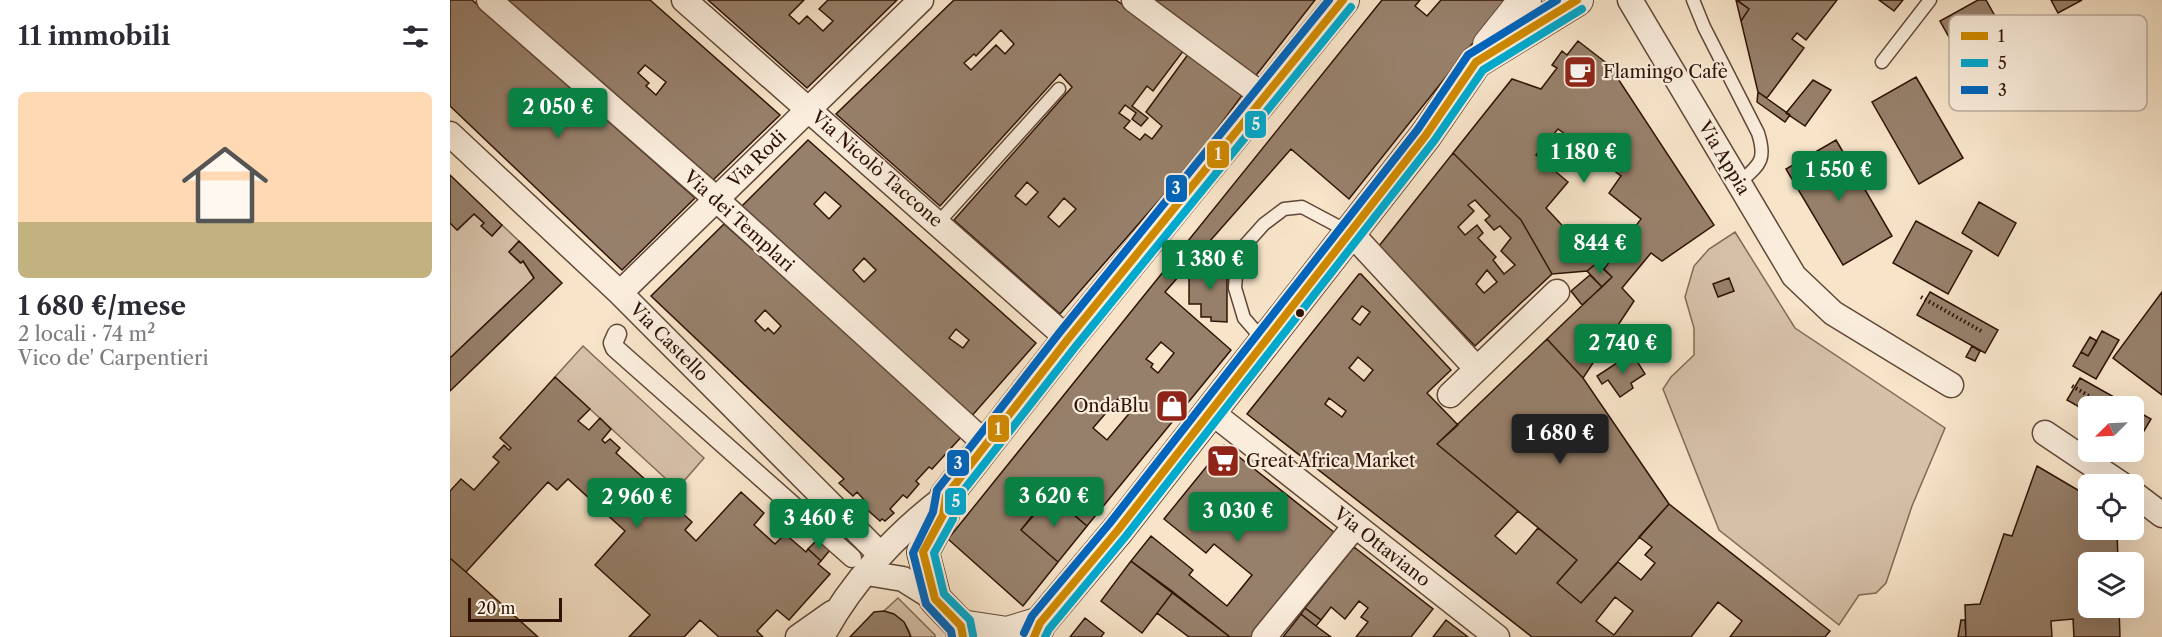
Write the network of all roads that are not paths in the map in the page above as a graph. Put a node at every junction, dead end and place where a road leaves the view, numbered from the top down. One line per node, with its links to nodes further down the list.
1 (489, 0): 18 (street, Via dei Templari)
2 (684, 0): 15 (street, Via Nicolò Taccone)
3 (921, 0): 15 (street, Via Rodi)
4 (1134, 0): 14 (street)
5 (1343, 0): 14 (street)
6 (1525, 0): 11 (street)
7 (1576, 0): 11 (street)
8 (1630, 0): 17 (street, Via Appia)
9 (1693, 0): 17 (lane)
10 (1930, 0): 12 (lane)
11 (1476, 62): 20 (street)
12 (1882, 62)
13 (1059, 89): 19 (lane)
14 (1263, 96): 24 (street)
15 (808, 109): 18 (street, Via Rodi); 19 (street, Via Nicolò Taccone)
16 (450, 134): 22 (street, Via Castello)
17 (1739, 183): 27 (street, Via Appia)
18 (716, 199): 22 (street, Via Rodi); 31 (street, Via dei Templari)
19 (938, 223): 24 (street, Via Nicolò Taccone)
20 (1350, 232): 25 (street); 25 (lane); 26 (street)
21 (1557, 292): 26 (street)
22 (620, 293): 37 (street, Via Castello)
23 (616, 334): 37 (street)
24 (1068, 339): 31 (street)
25 (1265, 341): 29 (street)
26 (1477, 369): 28 (street)
27 (1951, 384)
28 (1450, 395)
29 (1210, 411): 36 (street, Via Ottaviano); 40 (street)
30 (2044, 433): 32 (street)
31 (986, 444): 33 (street)
32 (2106, 474)
33 (946, 496): 37 (street); 38 (street)
34 (2144, 502): 35 (street)
35 (2162, 515)
36 (1355, 526): 44 (street); 45 (street, Via Ottaviano)
37 (867, 562): 38 (street); 39 (street)
38 (935, 598): 41 (street)
39 (837, 610): 42 (street); 43 (street)
40 (1037, 630): 41 (street)
41 (962, 632)
42 (798, 637)
43 (822, 637)
44 (1264, 637)
45 (1497, 637)

